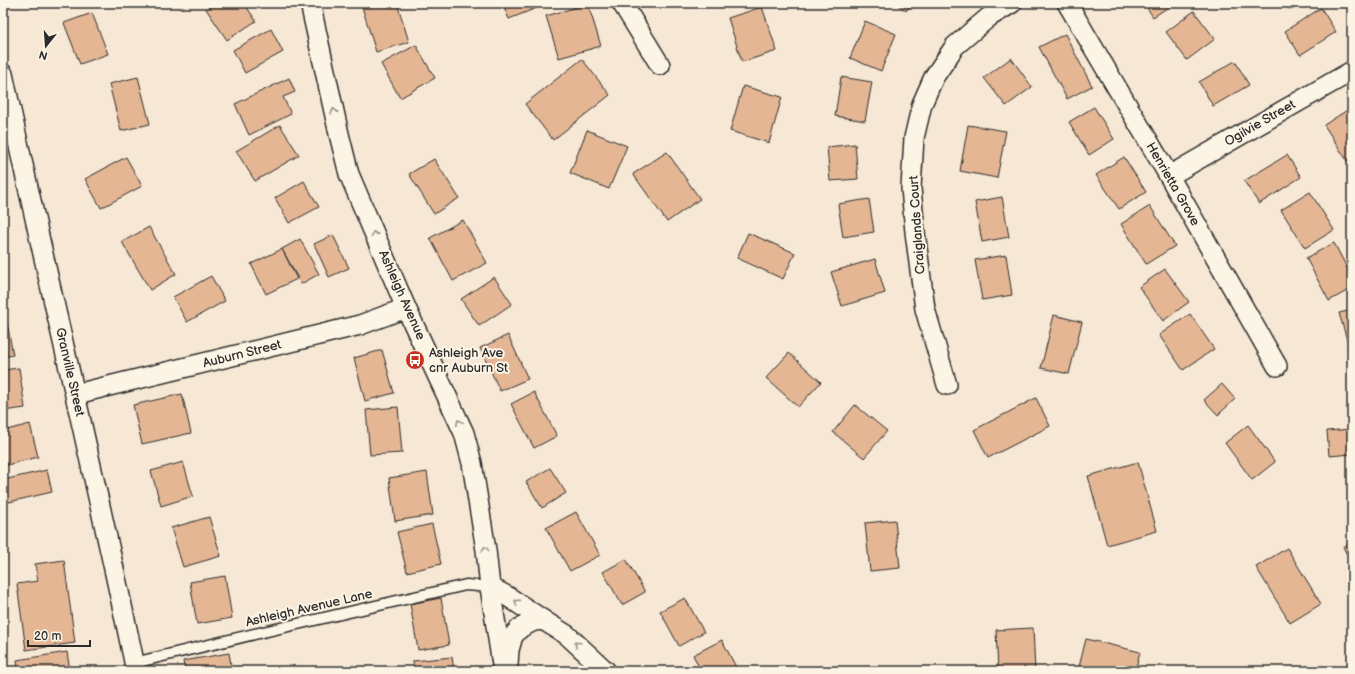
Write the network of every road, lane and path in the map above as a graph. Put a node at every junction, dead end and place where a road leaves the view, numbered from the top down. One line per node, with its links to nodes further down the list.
1 (310, 3): 9 (street, Ashleigh Avenue, one-way to 1)
2 (622, 3): 5 (street)
3 (1012, 3): 11 (street, Craiglands Court)
4 (1067, 3): 8 (street, Henrietta Grove)
5 (660, 65)
6 (1352, 71): 8 (street, Ogilvie Street)
7 (3, 74): 12 (street, Granville Street)
8 (1169, 176): 10 (street, Henrietta Grove)
9 (406, 308): 12 (street, Auburn Street); 13 (street, Ashleigh Avenue, one-way to 9)
10 (1277, 366)
11 (947, 386)
12 (76, 394): 15 (street, Granville Street)
13 (490, 588): 14 (street, one-way to 13); 15 (lane, Ashleigh Avenue Lane); 16 (street, Ashleigh Avenue)
14 (543, 620): 17 (street); 18 (street, one-way to 14)
15 (135, 667)
16 (503, 671)
17 (508, 671)
18 (606, 671)

